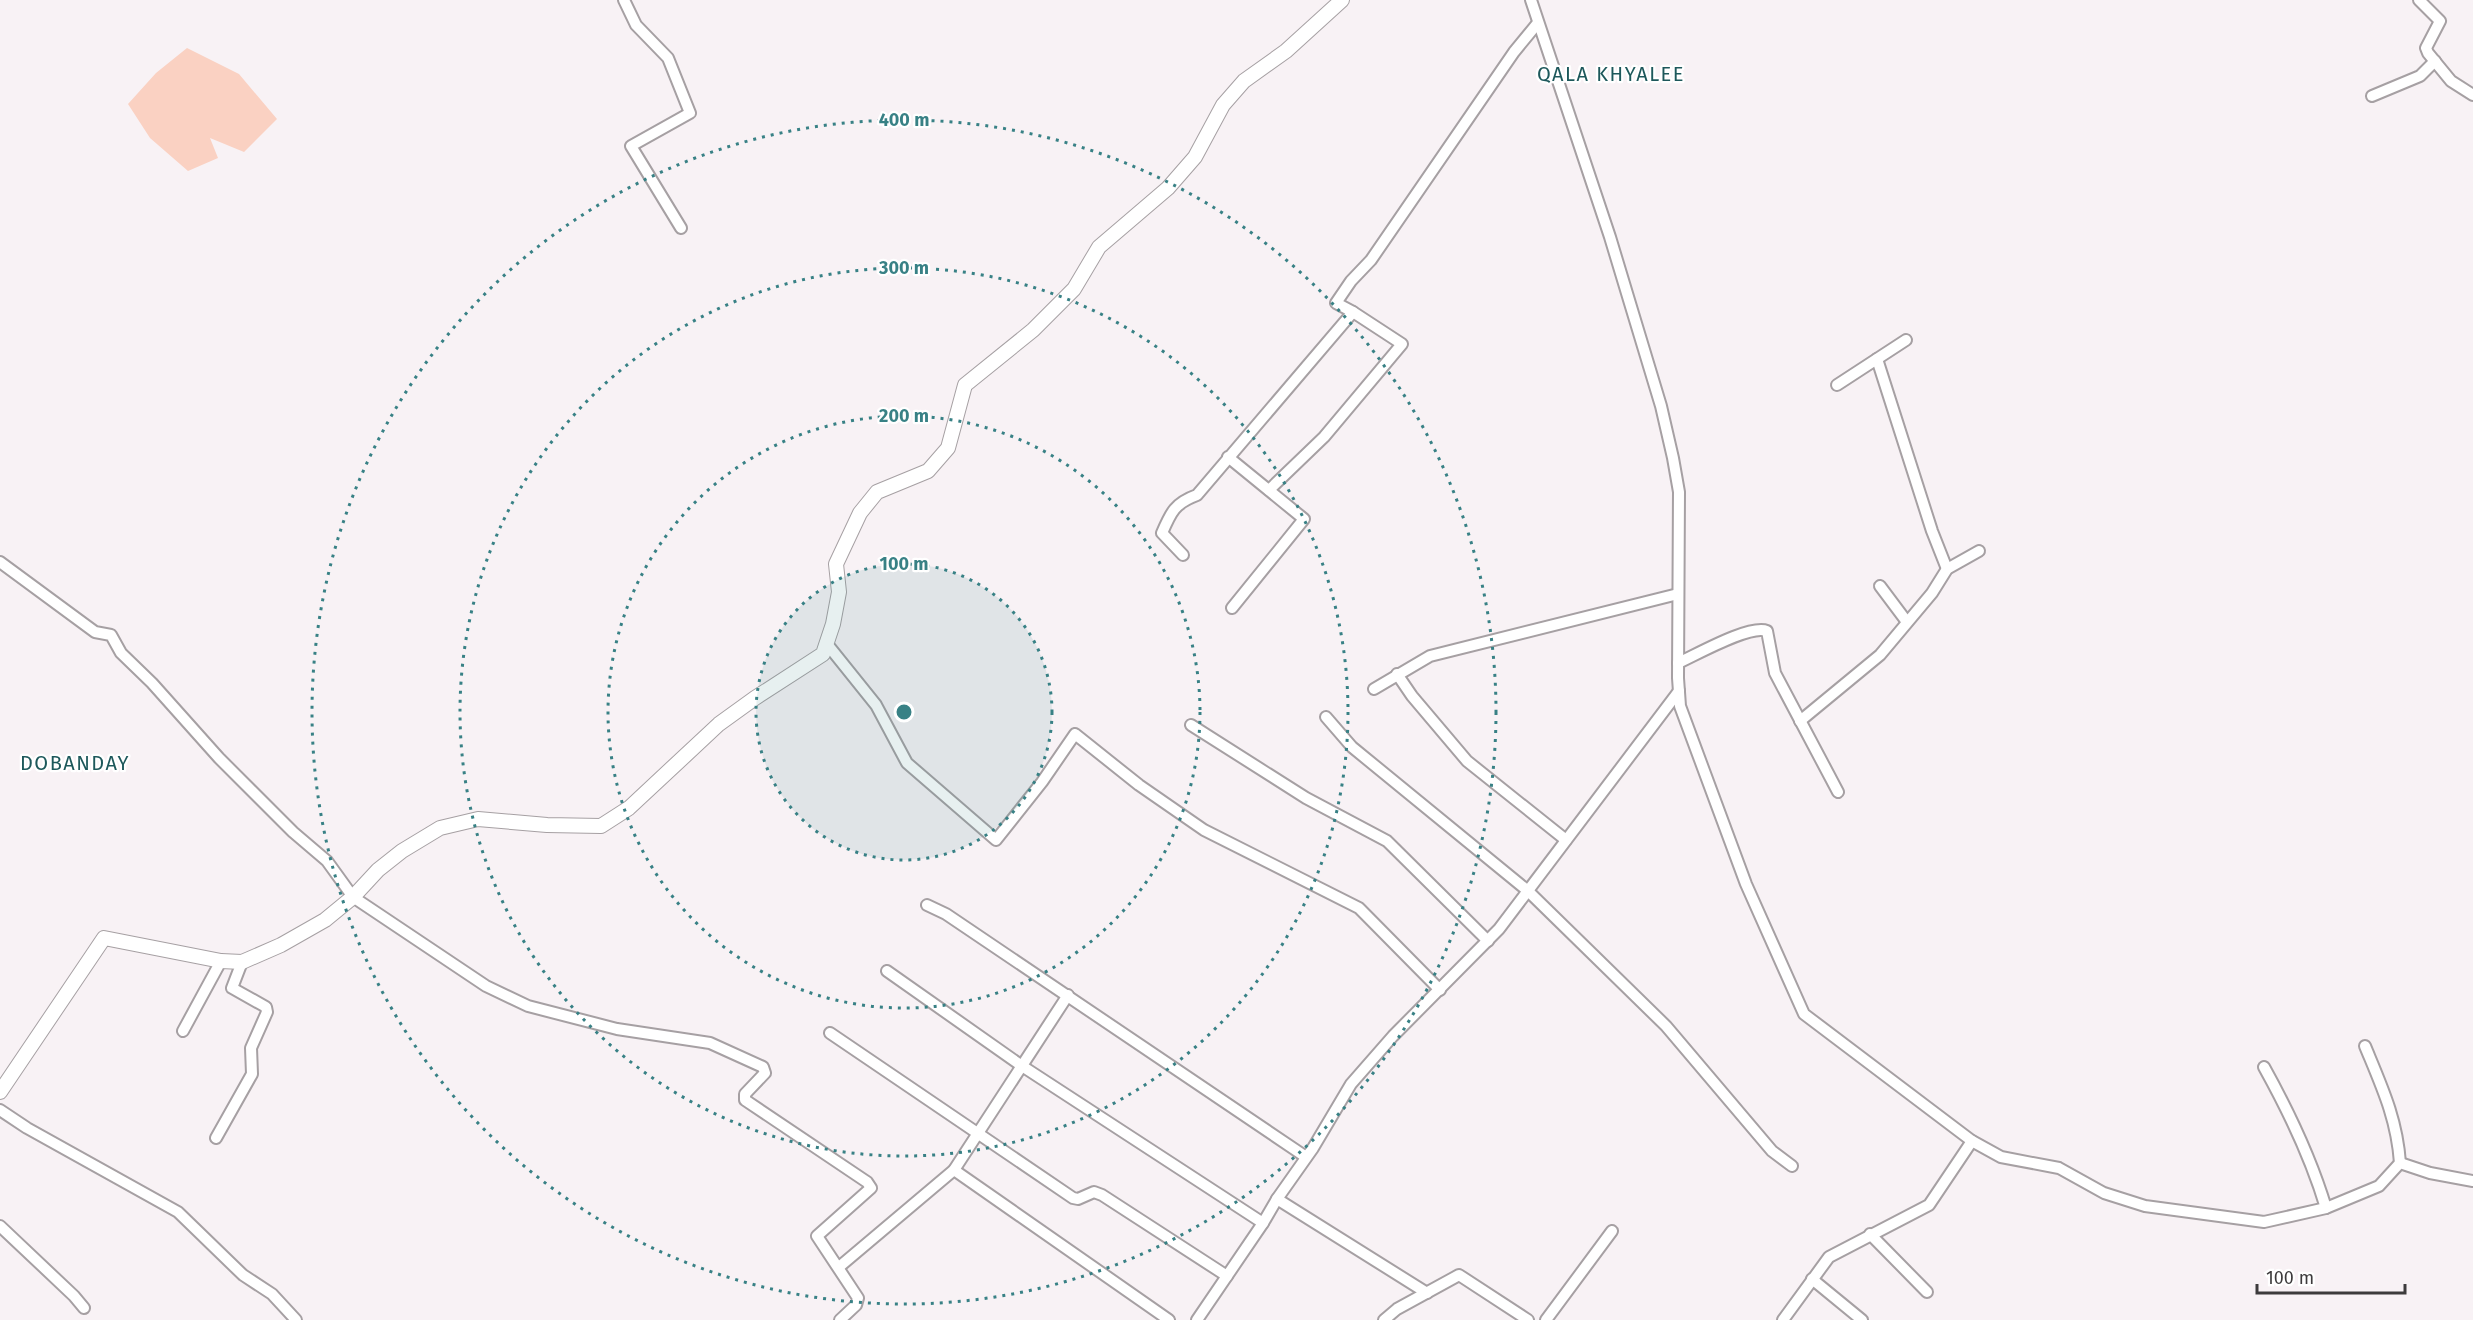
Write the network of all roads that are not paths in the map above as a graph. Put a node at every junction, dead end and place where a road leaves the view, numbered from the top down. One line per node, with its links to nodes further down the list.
1 (624, 0): 9 (street)
2 (1342, 0): 24 (street)
3 (1531, 0): 5 (street)
4 (2419, 0): 6 (street)
5 (1537, 24): 10 (street); 21 (street)
6 (2435, 61): 7 (street); 8 (street)
7 (2473, 95)
8 (2372, 96)
9 (681, 228)
10 (1353, 312): 14 (street); 15 (street)
11 (1906, 340): 12 (street)
12 (1877, 359): 13 (street); 19 (street)
13 (1837, 385)
14 (1228, 457): 15 (street); 17 (street)
15 (1269, 490): 22 (street)
16 (1979, 551): 19 (street)
17 (1183, 555)
18 (0, 562): 35 (street)
19 (1947, 569): 23 (street)
20 (1880, 586): 23 (street)
21 (1678, 594): 25 (street); 26 (street)
22 (1232, 608)
23 (1907, 622): 30 (street)
24 (827, 644): 35 (street); 41 (street)
25 (1678, 663): 28 (street); 30 (street)
26 (1397, 674): 27 (street); 33 (street)
27 (1374, 689)
28 (1679, 691): 33 (street); 52 (street)
29 (1326, 717): 34 (street)
30 (1800, 721): 32 (street)
31 (1191, 724): 37 (street)
32 (1838, 792)
33 (1566, 840): 34 (street)
34 (1528, 891): 37 (street); 55 (street)
35 (353, 897): 39 (street); 64 (street)
36 (927, 905): 42 (street)
37 (1488, 941): 41 (street)
38 (221, 961): 39 (street); 43 (street); 48 (street)
39 (243, 962): 51 (street)
40 (887, 971): 46 (street)
41 (1440, 990): 53 (street)
42 (1068, 995): 46 (street); 53 (street)
43 (183, 1031)
44 (830, 1033): 50 (street)
45 (2365, 1046): 54 (street)
46 (1022, 1066): 50 (street); 60 (street)
47 (2265, 1067): 59 (street)
48 (0, 1092)
49 (0, 1110): 70 (street)
50 (978, 1134): 56 (street); 65 (street)
51 (216, 1138)
52 (1972, 1141): 59 (street); 63 (street)
53 (1306, 1157): 58 (street)
54 (2400, 1164): 57 (street); 59 (street)
55 (1792, 1166)
56 (954, 1170): 64 (street); 72 (street)
57 (2473, 1181)
58 (1277, 1199): 60 (street); 68 (street)
59 (2326, 1208)
60 (1263, 1223): 65 (street)
61 (0, 1226): 69 (street)
62 (1612, 1232): 76 (street)
63 (1870, 1234): 66 (street); 67 (street)
64 (839, 1267): 71 (street)
65 (1227, 1276): 73 (street)
66 (1812, 1279): 77 (street); 78 (street)
67 (1927, 1292)
68 (1427, 1293): 74 (street); 75 (street)
69 (84, 1308)
70 (296, 1320)
71 (840, 1320)
72 (1169, 1320)
73 (1197, 1320)
74 (1384, 1320)
75 (1528, 1320)
76 (1546, 1320)
77 (1783, 1320)
78 (1862, 1320)

